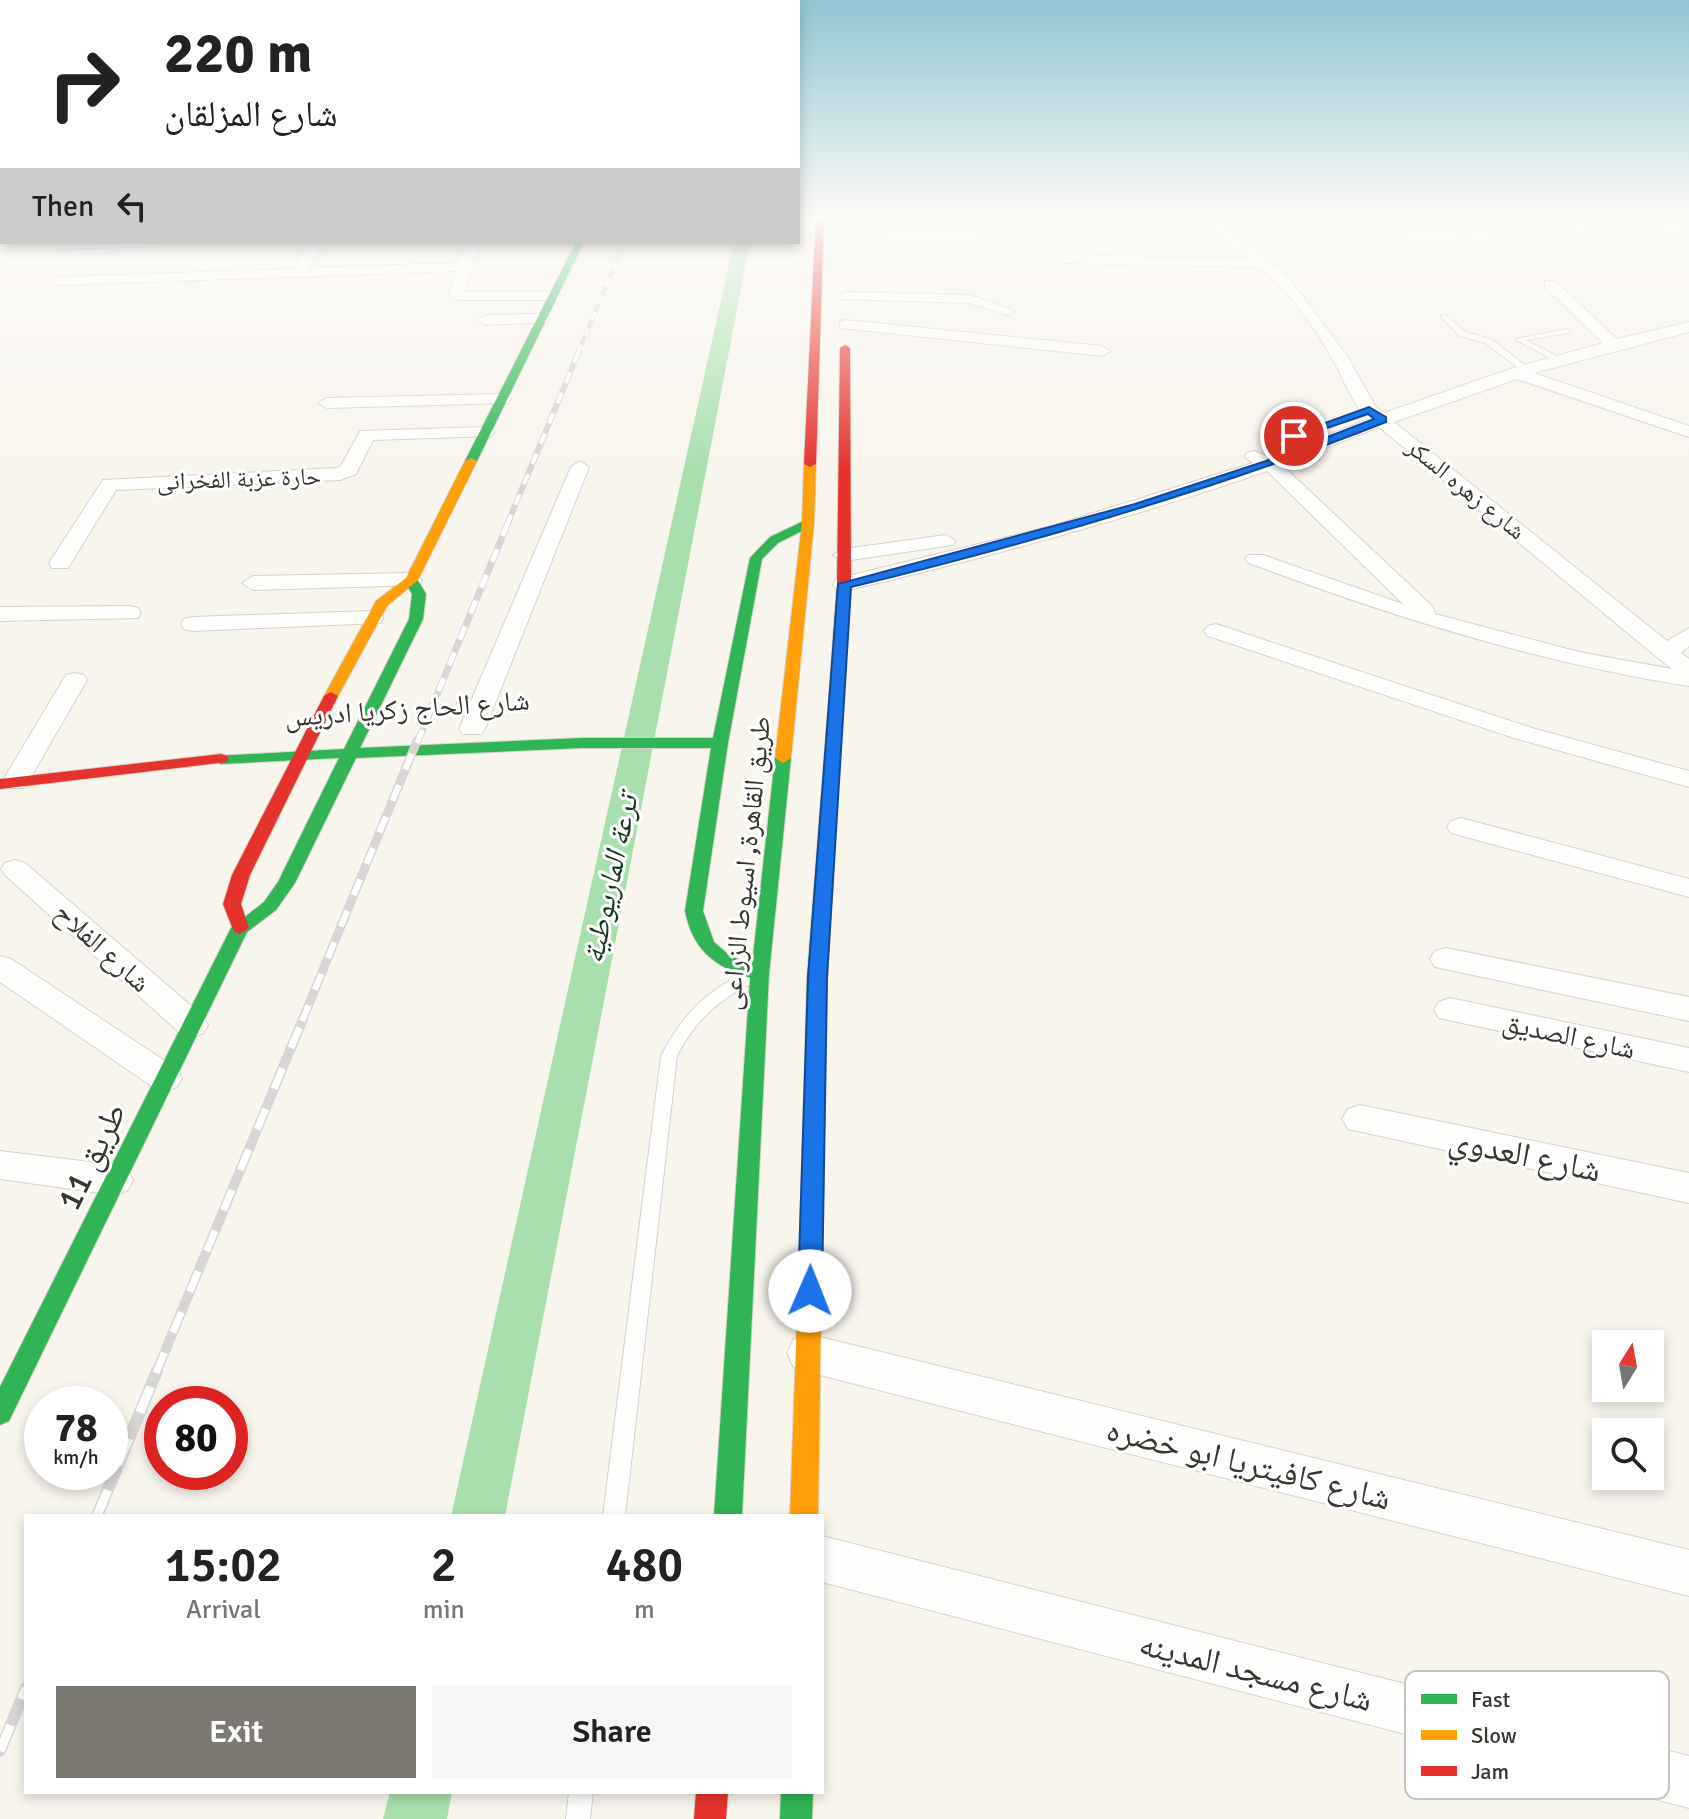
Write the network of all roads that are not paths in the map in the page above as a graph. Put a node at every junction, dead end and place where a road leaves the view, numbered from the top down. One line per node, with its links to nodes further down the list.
1 (551, 301): 9 (main road)
2 (817, 301): 33 (main road, طريق القاهرة, اسيوط الزراعى)
3 (846, 301): 12 (main road)
4 (983, 301): 7 (street)
5 (1300, 301): 24 (street, شارع زهره السكر)
6 (1568, 301): 18 (street)
7 (1008, 311)
8 (1443, 316): 21 (lane)
9 (542, 319): 10 (street); 22 (main road)
10 (485, 320)
11 (1537, 324): 16 (lane)
12 (845, 325): 19 (street); 32 (main road)
13 (1689, 327): 15 (street)
14 (1567, 331): 16 (lane)
15 (1670, 331): 17 (street); 18 (street)
16 (1553, 333): 20 (lane)
17 (1689, 337)
18 (1614, 345): 20 (street)
19 (1102, 351)
20 (1559, 361): 21 (street)
21 (1522, 372): 24 (street); 26 (street)
22 (502, 399): 23 (street); 25 (main road)
23 (327, 403)
24 (1376, 415): 27 (street); 28 (street); 49 (street, شارع زهره السكر)
25 (485, 432): 37 (street, حارة عزبة الفخرانى); 39 (main road)
26 (1689, 432)
27 (1245, 453): 28 (street); 30 (street)
28 (1270, 464): 31 (street); 45 (street)
29 (580, 467): 54 (street)
30 (1118, 495): 31 (street); 34 (street)
31 (1139, 507): 38 (street)
32 (843, 520): 33 (main road); 35 (main road)
33 (808, 523): 59 (main road); 71 (main road, طريق القاهرة, اسيوط الزراعى)
34 (909, 549): 35 (street); 38 (street)
35 (844, 555): 41 (main road)
36 (1256, 559): 45 (street)
37 (60, 563)
38 (923, 567): 41 (street)
39 (411, 580): 40 (street); 44 (main road); 56 (main road, طريق 11)
40 (253, 583)
41 (844, 584): 81 (main road)
42 (130, 613): 43 (street)
43 (0, 614)
44 (372, 618): 46 (street); 58 (main road)
45 (1433, 619): 51 (street)
46 (192, 624)
47 (1216, 631): 63 (street)
48 (1689, 635): 49 (street)
49 (1666, 653): 50 (street, شارع زهره السكر)
50 (1689, 671)
51 (1689, 679)
52 (75, 680): 64 (street)
53 (648, 724): 57 (main road)
54 (472, 729): 55 (main road, شارع الحاج زكريا ادريس); 57 (main road, شارع الحاج زكريا ادريس)
55 (404, 732)
56 (367, 733): 58 (main road, شارع الحاج زكريا ادريس); 60 (main road, طريق 11)
57 (583, 735): 59 (main road); 60 (main road, شارع الحاج زكريا ادريس)
58 (308, 737): 61 (main road, شارع الحاج زكريا ادريس); 62 (main road)
59 (720, 743): 71 (main road)
60 (350, 754): 62 (main road, شارع الحاج زكريا ادريس); 68 (main road, طريق 11)
61 (236, 757): 62 (main road, شارع الحاج زكريا ادريس); 64 (main road, شارع الحاج زكريا ادريس)
62 (298, 757): 68 (main road)
63 (1689, 779)
64 (8, 783)
65 (1461, 827): 67 (street)
66 (15, 869): 74 (street, شارع الفلاح)
67 (1689, 888)
68 (240, 928): 74 (main road, طريق 11)
69 (1446, 959): 72 (street)
70 (0, 967): 76 (street)
71 (767, 975): 83 (lane); 84 (main road, طريق القاهرة, اسيوط الزراعى)
72 (1689, 1009)
73 (1450, 1010): 75 (street, شارع الصديق)
74 (192, 1025): 76 (main road, طريق 11)
75 (1689, 1060)
76 (165, 1078): 79 (main road, طريق 11)
77 (1360, 1119): 80 (street, شارع العدوي)
78 (0, 1165): 79 (street)
79 (115, 1180): 82 (main road, طريق 11)
80 (1689, 1188)
81 (808, 1353): 85 (main road); 87 (street, شارع كافيتريا ابو خضره)
82 (0, 1413)
83 (614, 1514)
84 (728, 1514)
85 (804, 1514)
86 (824, 1560): 88 (street, شارع مسجد المدينه)
87 (1689, 1573)
88 (1405, 1709)
89 (1669, 1777): 90 (street, شارع مسجد المدينه)
90 (1689, 1782)
91 (581, 1794): 94 (lane)
92 (712, 1794): 95 (main road)
93 (797, 1794): 96 (main road)
94 (578, 1819)
95 (710, 1819)
96 (796, 1819)

